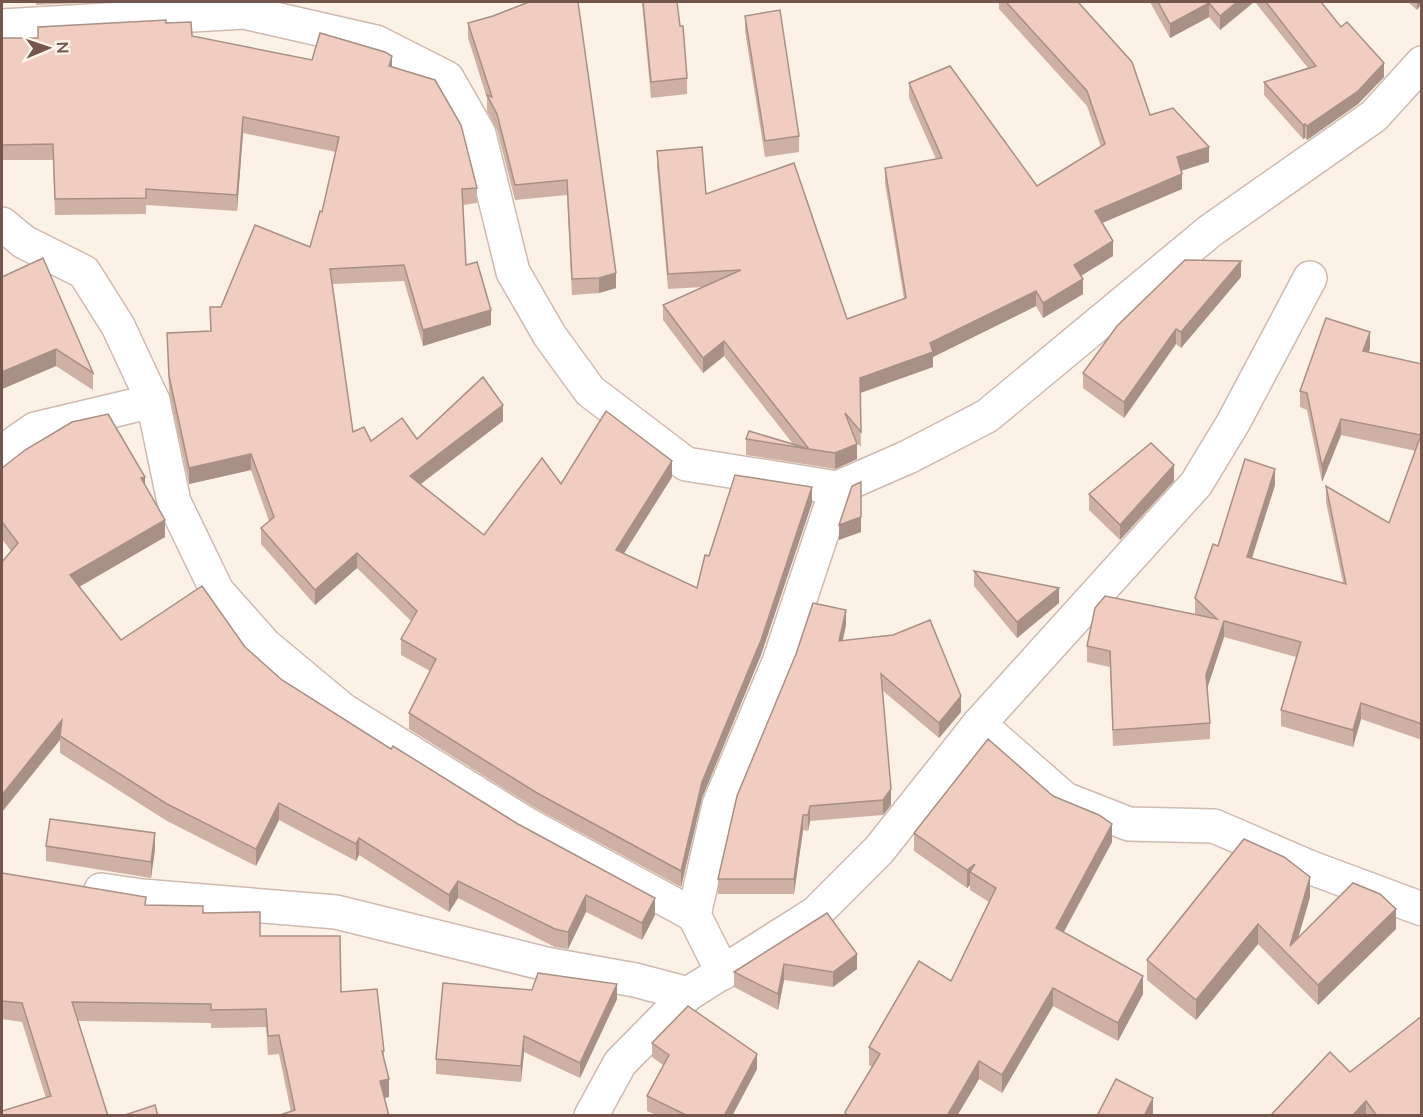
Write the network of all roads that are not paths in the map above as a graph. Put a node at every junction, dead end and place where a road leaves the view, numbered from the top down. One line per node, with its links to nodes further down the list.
1 (10, 18): 7 (street)
2 (1422, 63): 7 (street)
3 (9, 237): 5 (street)
4 (1310, 278): 8 (street)
5 (153, 401): 6 (street); 11 (street)
6 (2, 452)
7 (837, 488): 11 (street)
8 (979, 724): 10 (street); 12 (street)
9 (72, 885): 13 (street)
10 (1422, 909)
11 (694, 915): 12 (street)
12 (723, 973): 13 (street)
13 (688, 994): 14 (street)
14 (591, 1116)

